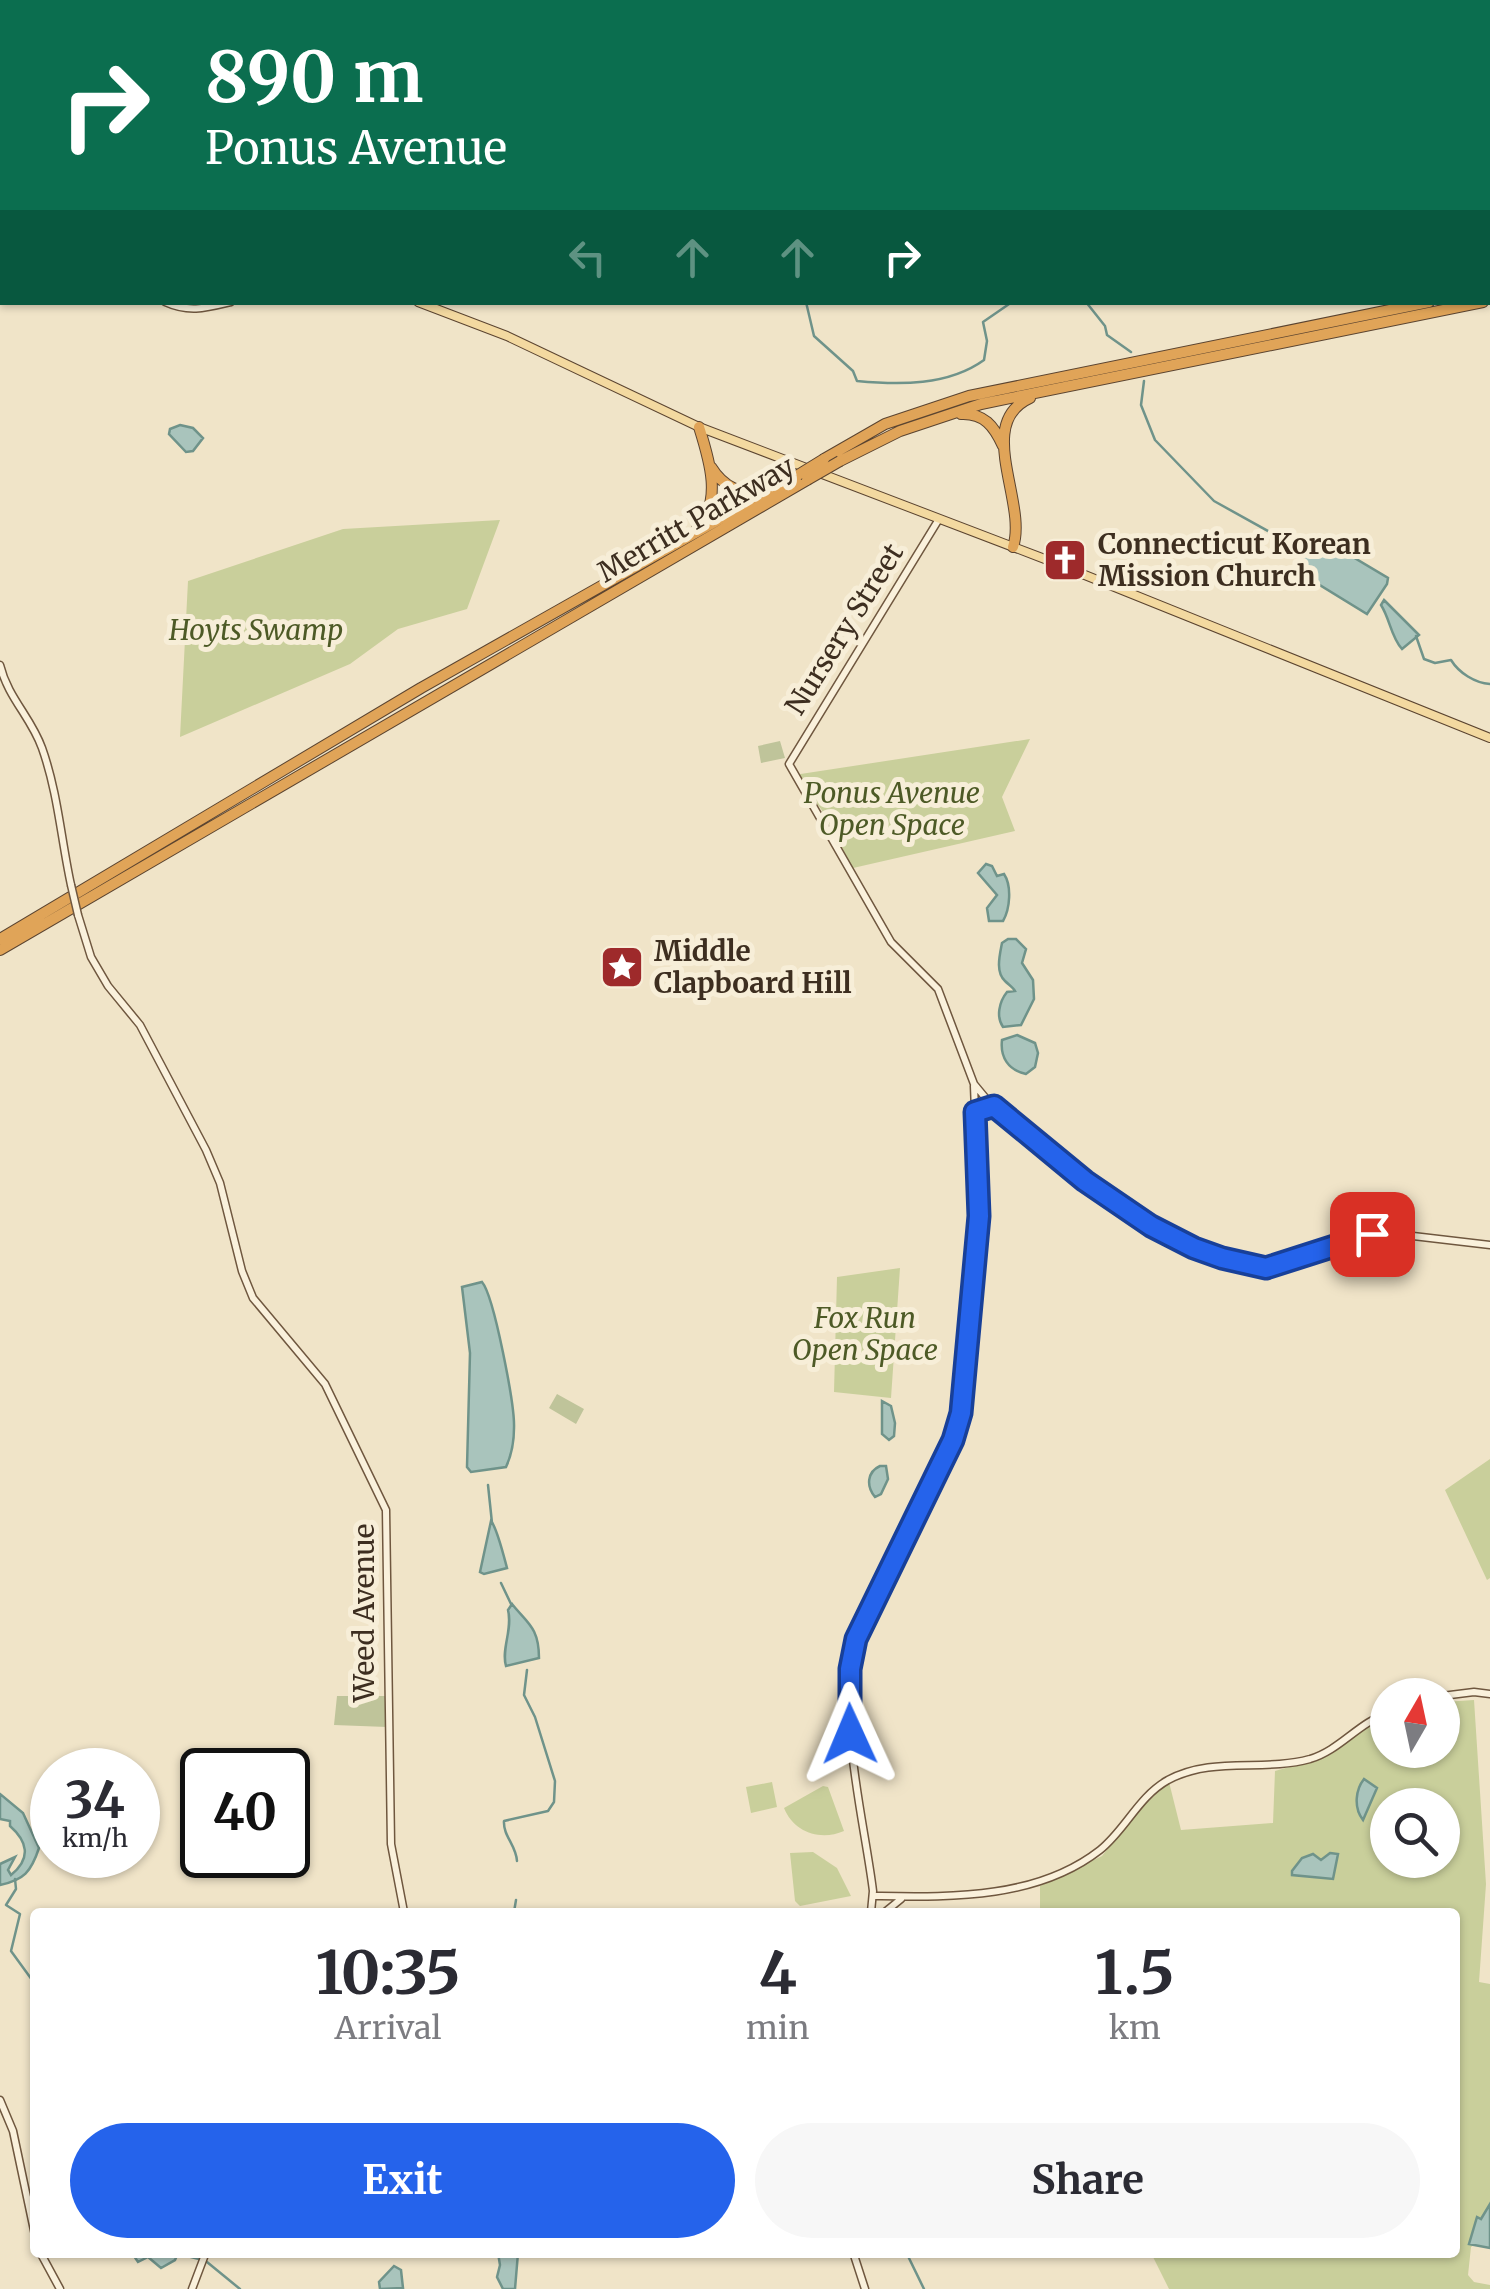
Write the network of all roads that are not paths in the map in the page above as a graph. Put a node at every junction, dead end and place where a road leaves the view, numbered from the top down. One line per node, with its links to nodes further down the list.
1 (171, 305): 2 (street)
2 (218, 305)
3 (426, 305): 8 (main road)
4 (1414, 305): 11 (highway, Merritt Parkway, bridge)
5 (1472, 305): 6 (highway, Merritt Parkway)
6 (1059, 388): 7 (highway, Merritt Parkway); 9 (highway)
7 (935, 418): 9 (highway); 11 (highway, Merritt Parkway, bridge)
8 (700, 428): 10 (highway); 13 (main road)
9 (1004, 446): 15 (highway)
10 (708, 462): 12 (highway); 14 (highway)
11 (802, 477): 12 (highway, Merritt Parkway); 19 (highway, Merritt Parkway)
12 (779, 485): 14 (highway, Merritt Parkway)
13 (939, 519): 15 (main road); 20 (street, Nursery Street)
14 (672, 546): 18 (highway, Merritt Parkway)
15 (1013, 547): 17 (main road)
16 (0, 665): 29 (street, Weed Avenue, bridge)
17 (1490, 738)
18 (0, 939)
19 (0, 950)
20 (974, 1084): 21 (street); 22 (street)
21 (994, 1106): 22 (street); 23 (street)
22 (975, 1112): 27 (street)
23 (1490, 1245)
24 (1460, 1694): 25 (street)
25 (1490, 1694)
26 (1370, 1724): 28 (street)
27 (873, 1896): 28 (street); 30 (street)
28 (907, 1896): 31 (street)
29 (403, 1908)
30 (872, 1908)
31 (890, 1908)
32 (0, 2100): 33 (street)
33 (30, 2210)
34 (43, 2258): 37 (street)
35 (204, 2258): 38 (street)
36 (855, 2258): 39 (street)
37 (60, 2289)
38 (192, 2289)
39 (864, 2289)

